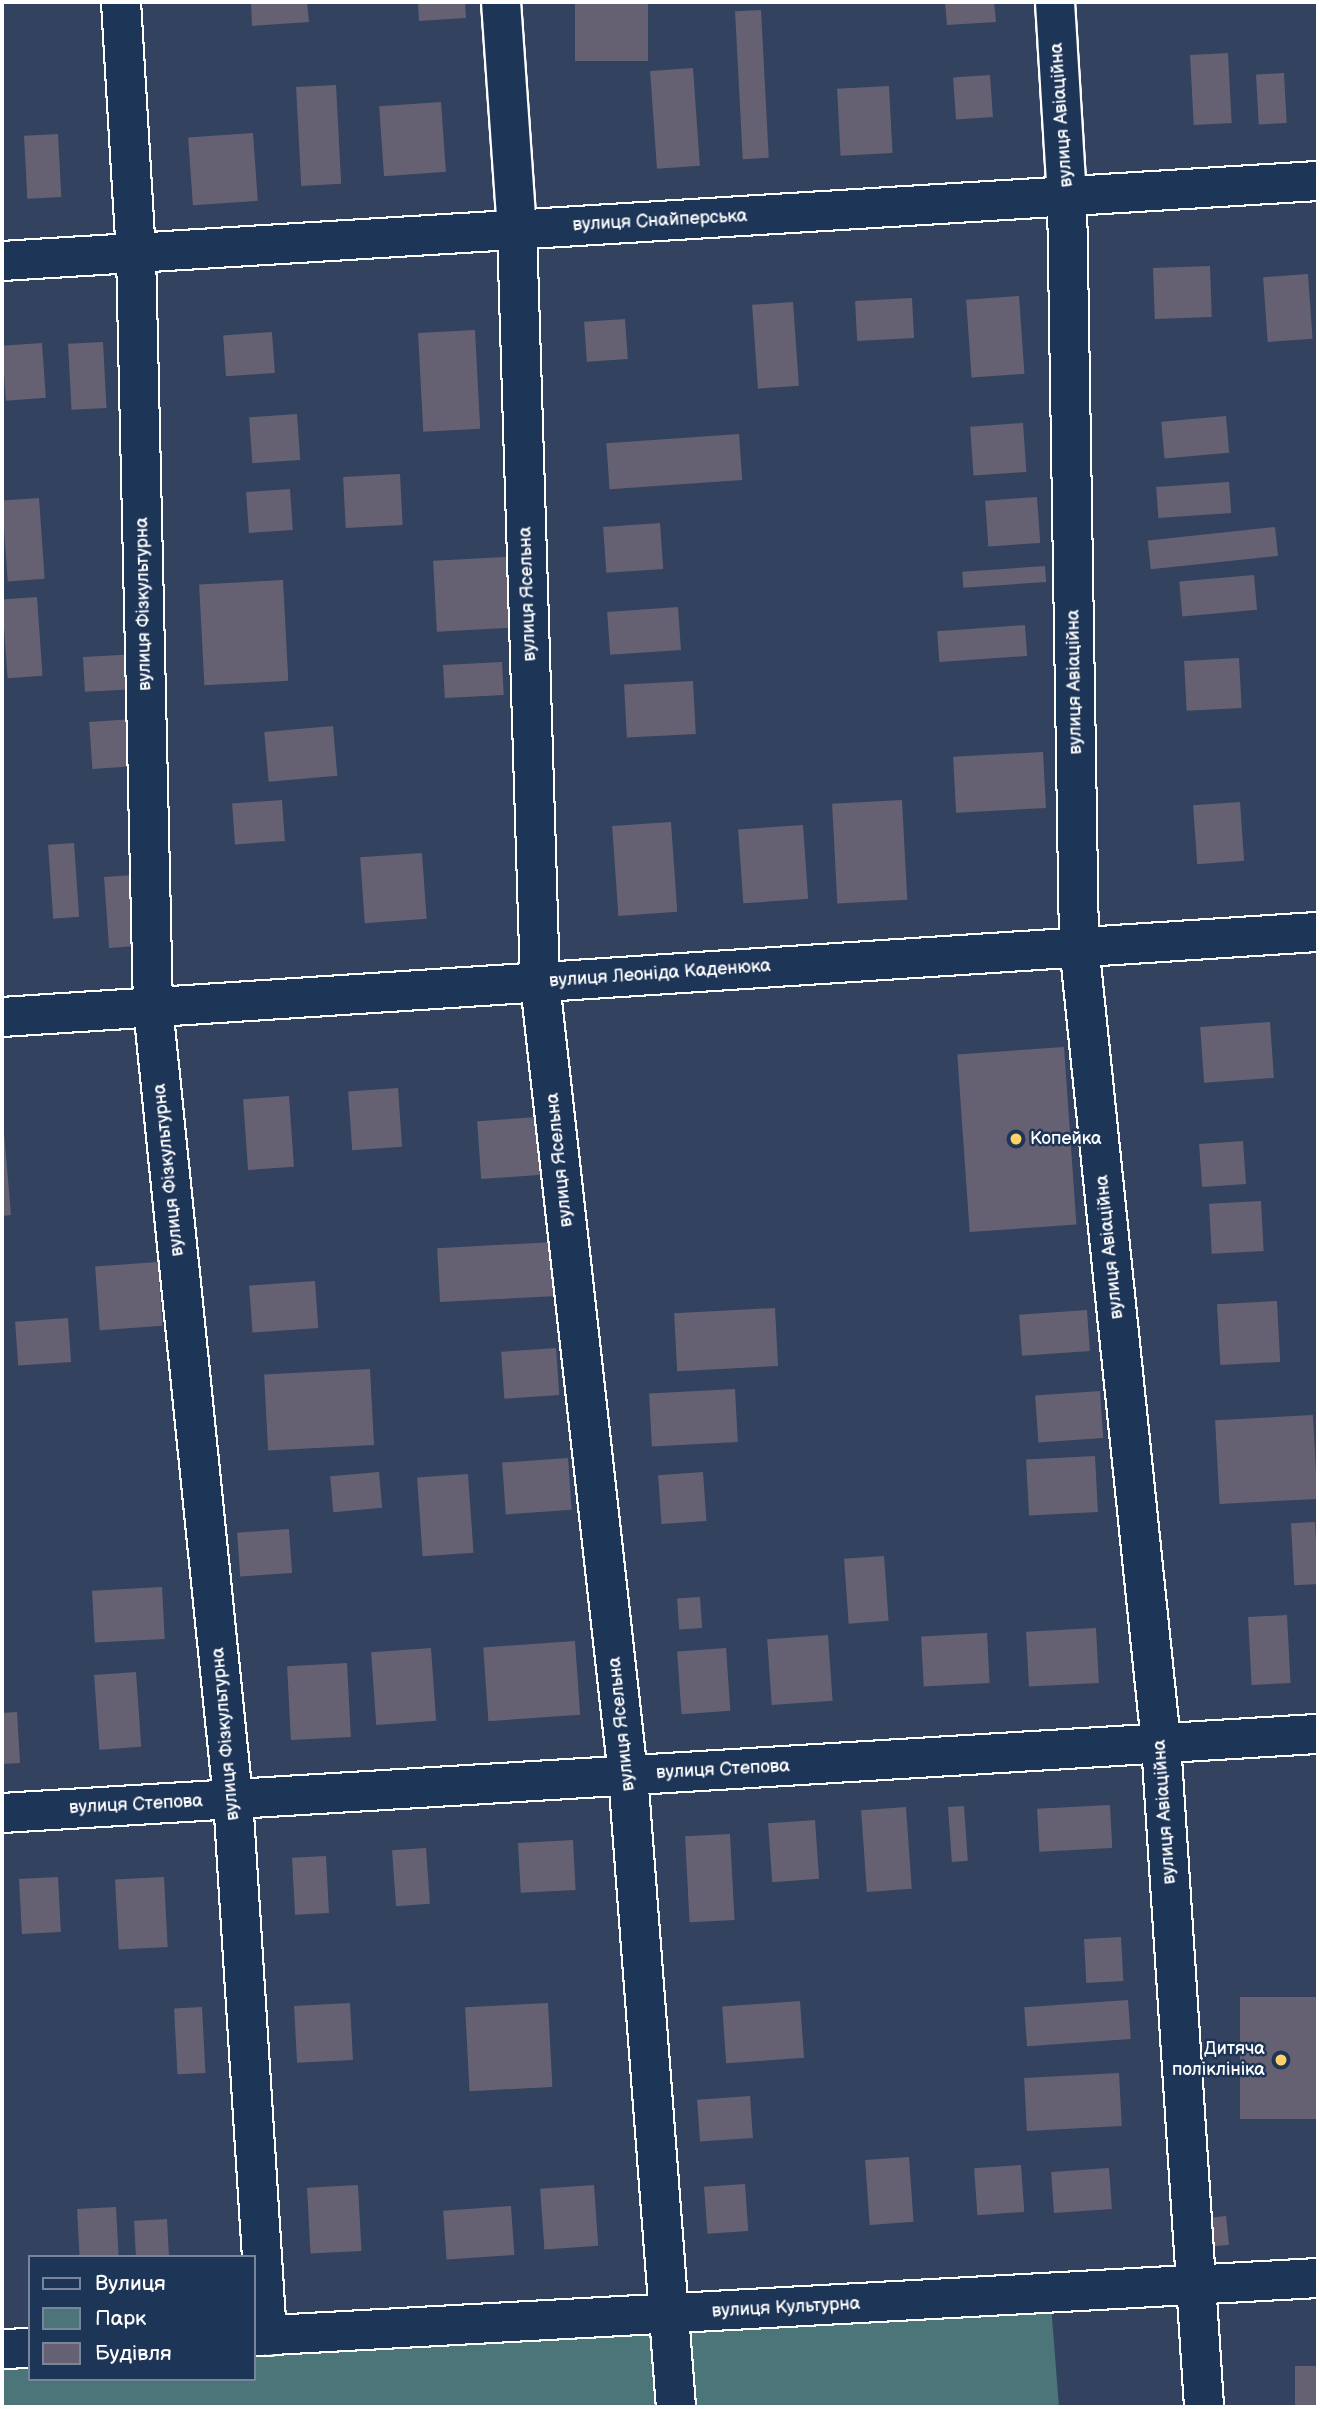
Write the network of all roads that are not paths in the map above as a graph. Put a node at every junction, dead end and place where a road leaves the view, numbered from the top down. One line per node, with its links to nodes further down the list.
1 (121, 2): 7 (street, вулиця Фізкультурна)
2 (501, 2): 6 (street, вулиця Ясельна)
3 (1055, 2): 5 (street, вулиця Авіаційна)
4 (1318, 181): 5 (street, вулиця Снайперська)
5 (1067, 196): 6 (street, вулиця Снайперська); 10 (street, вулиця Авіаційна)
6 (517, 230): 7 (street, вулиця Снайперська); 11 (street, вулиця Ясельна)
7 (136, 253): 8 (street, вулиця Снайперська); 12 (street, вулиця Фізкультурна)
8 (2, 261)
9 (1318, 932): 10 (street, вулиця Леоніда Каденюка)
10 (1079, 945): 11 (street, вулиця Леоніда Каденюка); 15 (street, вулиця Авіаційна)
11 (540, 983): 12 (street, вулиця Леоніда Каденюка); 16 (street, вулиця Ясельна)
12 (153, 1007): 13 (street, вулиця Леоніда Каденюка); 17 (street, вулиця Фізкультурна)
13 (2, 1017)
14 (1318, 1734): 15 (street, вулиця Степова)
15 (1161, 1743): 16 (street, вулиця Степова); 22 (street, вулиця Авіаційна)
16 (628, 1775): 17 (street, вулиця Степова); 23 (street, вулиця Ясельна)
17 (233, 1799): 18 (street, вулиця Степова); 19 (street, вулиця Фізкультурна)
18 (2, 1813)
19 (256, 2255)
20 (256, 2256): 24 (street, вулиця Фізкультурна)
21 (1318, 2278): 22 (street, вулиця Культурна)
22 (1194, 2284): 23 (street, вулиця Культурна); 28 (street, вулиця Авіаційна)
23 (667, 2315): 24 (street, вулиця Культурна); 27 (street, вулиця Ясельна)
24 (260, 2336)
25 (28, 2347): 26 (street)
26 (2, 2349)
27 (676, 2407)
28 (1204, 2407)

